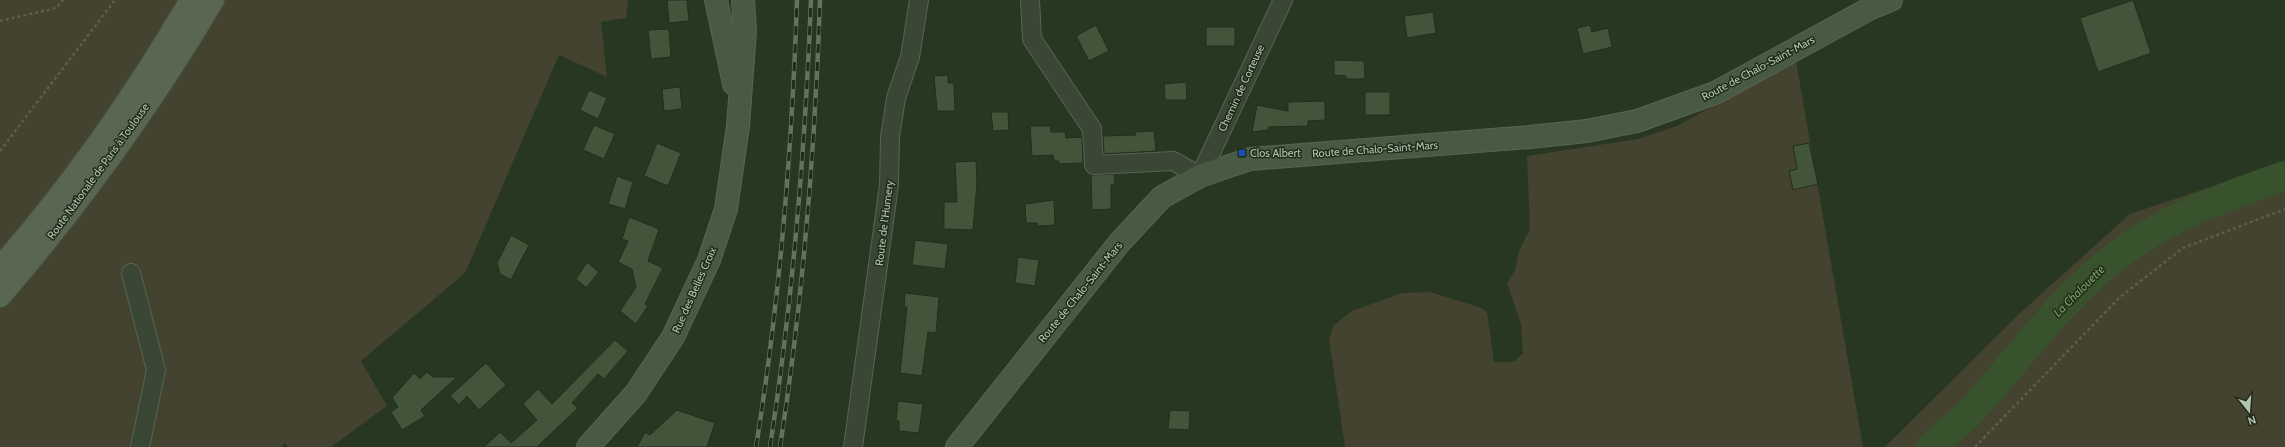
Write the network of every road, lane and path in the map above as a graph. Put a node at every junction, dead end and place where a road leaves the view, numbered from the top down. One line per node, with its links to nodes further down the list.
1 (63, 0): 11 (path)
2 (115, 0): 15 (path)
3 (191, 0): 18 (main road, Route Nationale de Paris à Toulouse)
4 (213, 0): 20 (main road, Route Nationale de Paris à Toulouse)
5 (716, 0): 13 (main road, Rue des Belles Croix)
6 (743, 0): 12 (main road, Rue des Belles Croix)
7 (919, 0): 23 (street, Route de l'Humery)
8 (1030, 0): 16 (street)
9 (1283, 0): 16 (street, Chemin de Corteuse)
10 (1891, 0): 16 (main road, Route de Chalo-Saint-Mars)
11 (0, 21)
12 (745, 31): 13 (main road); 14 (main road, Rue des Belles Croix)
13 (723, 36): 14 (main road, Rue des Belles Croix)
14 (739, 106): 22 (main road, Rue des Belles Croix)
15 (0, 151)
16 (1200, 176): 24 (main road, Route de Chalo-Saint-Mars)
17 (2285, 209): 25 (path)
18 (0, 268)
19 (131, 274): 21 (street)
20 (0, 296)
21 (140, 447)
22 (588, 447)
23 (853, 447)
24 (957, 447)
25 (1975, 447)

